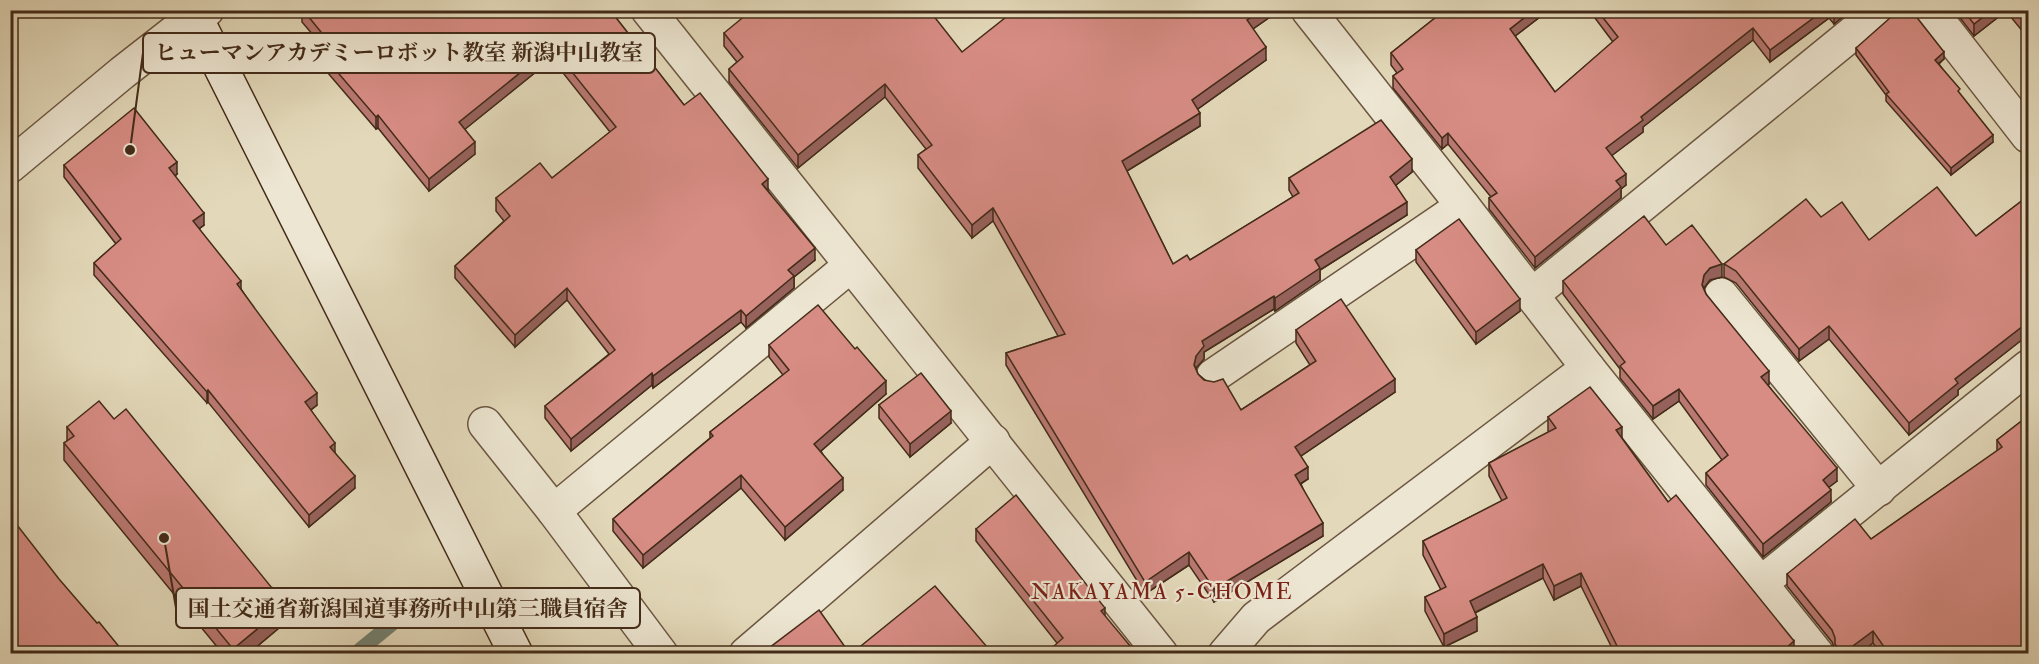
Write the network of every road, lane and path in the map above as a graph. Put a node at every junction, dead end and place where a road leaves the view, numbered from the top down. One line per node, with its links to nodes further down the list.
1 (1881, 10): 10 (street)
2 (1930, 10): 6 (street)
3 (197, 12): 7 (street); 20 (street)
4 (1319, 15): 8 (street)
5 (664, 16): 9 (street)
6 (2028, 136)
7 (10, 166)
8 (1463, 206): 10 (street); 14 (street)
9 (850, 266): 16 (street); 18 (street)
10 (1532, 295): 13 (street)
11 (1721, 295): 17 (street)
12 (2028, 367): 17 (street)
13 (1588, 368): 19 (street); 24 (street)
14 (1213, 376)
15 (485, 424): 18 (street)
16 (993, 441): 22 (street); 23 (street)
17 (1879, 489): 19 (street)
18 (554, 512): 21 (street)
19 (1761, 583): 25 (street)
20 (516, 654)
21 (661, 654)
22 (746, 654)
23 (1161, 654)
24 (1225, 654)
25 (1817, 654)

